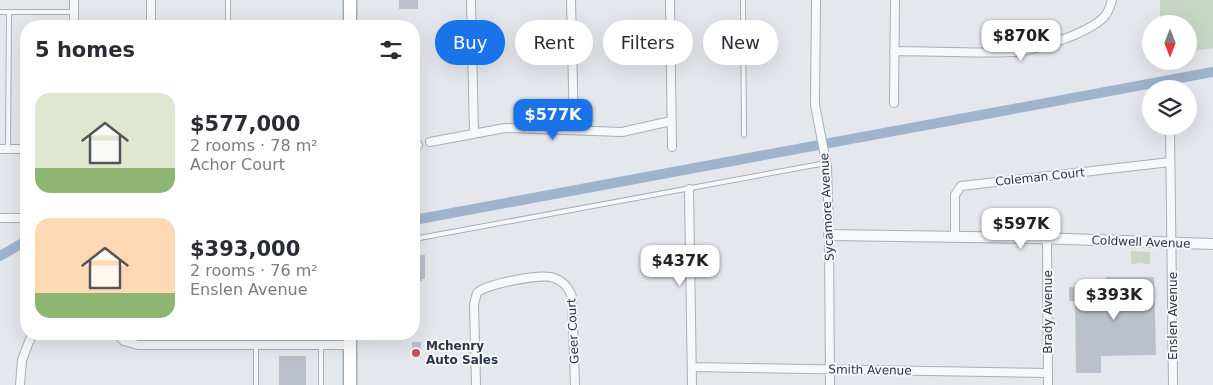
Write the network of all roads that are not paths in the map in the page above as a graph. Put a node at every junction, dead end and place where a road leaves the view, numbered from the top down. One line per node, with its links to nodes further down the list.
1 (74, 0): 14 (street)
2 (151, 0): 16 (street)
3 (228, 0): 17 (lane)
4 (350, 0): 18 (main road)
5 (471, 0): 23 (street)
6 (571, 0): 22 (street)
7 (670, 0): 21 (street)
8 (744, 0): 25 (lane)
9 (816, 0): 31 (street, Sycamore Avenue)
10 (895, 0): 19 (street)
11 (1112, 0): 19 (street)
12 (0, 12): 13 (lane)
13 (9, 12): 14 (lane); 28 (lane)
14 (74, 12): 15 (street)
15 (74, 20)
16 (151, 20)
17 (228, 20)
18 (350, 20)
19 (894, 51): 20 (street)
20 (894, 103)
21 (671, 121): 22 (street); 27 (street)
22 (574, 130): 23 (street)
23 (474, 133): 26 (street)
24 (1170, 135): 30 (street, Enslen Avenue)
25 (744, 136)
26 (430, 142)
27 (672, 147)
28 (4, 149): 29 (street)
29 (20, 149)
30 (1170, 162): 36 (street, Coleman Court); 39 (street, Enslen Avenue)
31 (826, 163): 32 (lane); 35 (street, Sycamore Avenue)
32 (689, 189): 37 (lane); 47 (street)
33 (0, 218): 34 (street)
34 (20, 218)
35 (829, 235): 36 (street, Coldwell Avenue); 48 (street, Sycamore Avenue)
36 (954, 236): 38 (street, Coldwell Avenue)
37 (420, 237)
38 (1047, 238): 39 (street, Coldwell Avenue); 49 (street, Brady Avenue)
39 (1172, 243): 40 (street, Coldwell Avenue); 59 (street, Enslen Avenue)
40 (1213, 244)
41 (30, 340): 50 (street)
42 (123, 340): 45 (street)
43 (345, 340): 46 (street)
44 (350, 340): 53 (main road)
45 (256, 345): 46 (street); 51 (lane)
46 (322, 345): 52 (lane)
47 (692, 367): 48 (street, Smith Avenue); 56 (street)
48 (829, 369): 49 (street, Smith Avenue); 57 (street, Sycamore Avenue)
49 (1048, 373): 58 (street, Brady Avenue)
50 (20, 385)
51 (256, 385)
52 (321, 385)
53 (350, 385)
54 (476, 385): 55 (street, Geer Court)
55 (575, 385)
56 (692, 385)
57 (830, 385)
58 (1048, 385)
59 (1174, 385)

